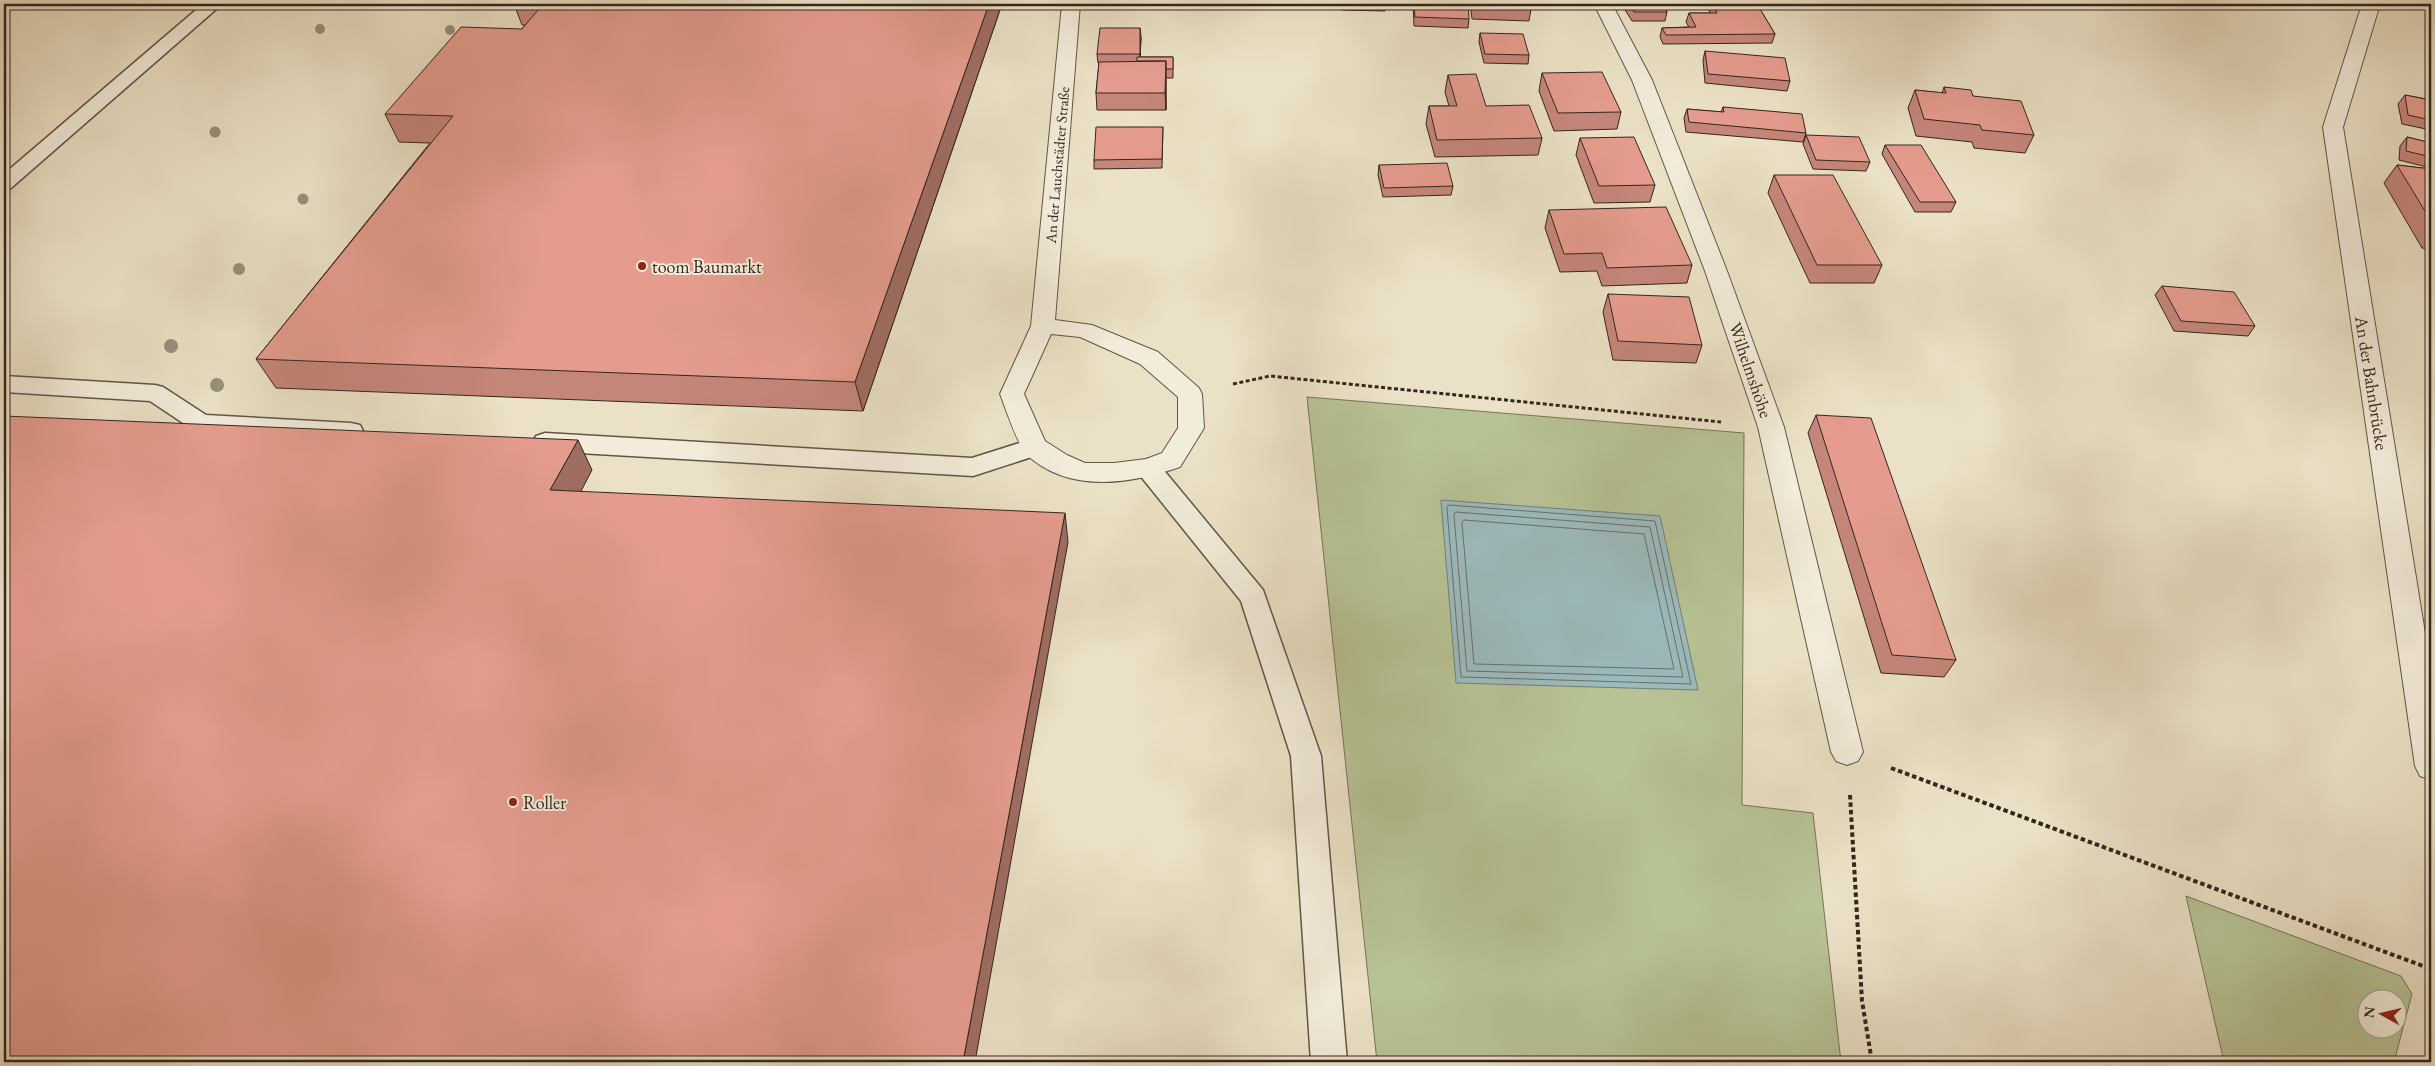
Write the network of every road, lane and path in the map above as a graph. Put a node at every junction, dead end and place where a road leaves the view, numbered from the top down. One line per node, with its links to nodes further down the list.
1 (213, 4): 5 (lane)
2 (1071, 4): 6 (street, An der Lauchstädter Straße)
3 (1604, 4): 9 (street, Wilhelmshöhe)
4 (2371, 4): 15 (street, An der Bahnbrücke)
5 (4, 184)
6 (1043, 326): 8 (street); 12 (street, An der Lauchstädter Straße)
7 (4, 384): 10 (lane)
8 (1190, 394): 9 (path); 13 (street)
9 (1771, 427): 14 (street, Wilhelmshöhe)
10 (369, 432)
11 (518, 441): 12 (lane)
12 (1035, 447): 13 (street)
13 (1148, 468): 17 (lane)
14 (1847, 752): 16 (path); 18 (path)
15 (2431, 766)
16 (2431, 969)
17 (1329, 1062)
18 (1872, 1062)

